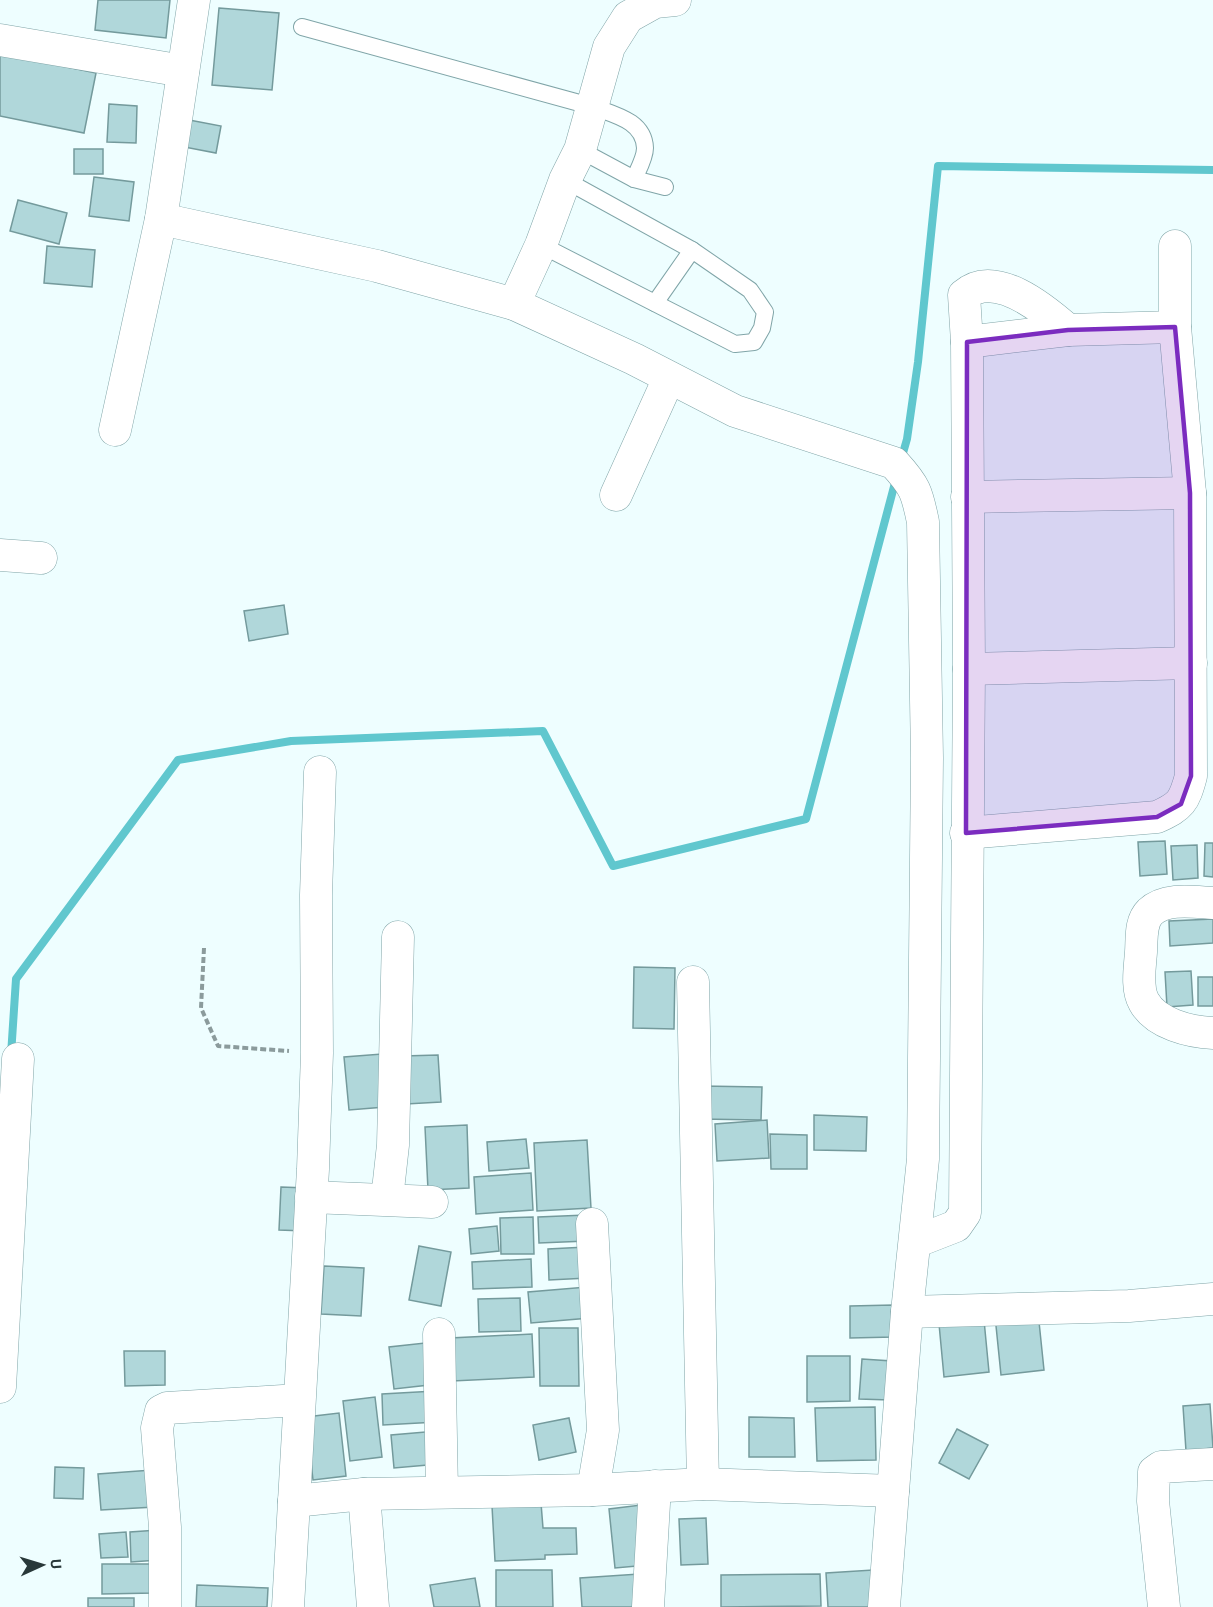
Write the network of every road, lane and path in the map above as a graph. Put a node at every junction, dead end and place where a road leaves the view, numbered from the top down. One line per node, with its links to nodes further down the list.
1 (194, 0): 5 (street)
2 (675, 0): 6 (street)
3 (302, 27): 6 (lane)
4 (0, 40): 5 (street)
5 (183, 71): 11 (street)
6 (594, 107): 7 (street); 8 (lane)
7 (580, 150): 8 (lane); 9 (street)
8 (634, 179): 10 (lane)
9 (566, 180): 12 (street); 14 (lane)
10 (665, 187)
11 (160, 219): 16 (street); 21 (street)
12 (541, 245): 15 (lane); 16 (street)
13 (1175, 246): 17 (street)
14 (692, 250): 15 (lane); 15 (lane)
15 (655, 303)
16 (514, 304): 20 (street)
17 (1175, 327): 18 (street); 22 (street)
18 (1068, 330): 19 (street); 19 (street)
19 (967, 342): 24 (street)
20 (669, 378): 23 (street); 42 (street)
21 (115, 430)
22 (1190, 493): 24 (street); 27 (street)
23 (616, 495)
24 (967, 497): 28 (street)
25 (0, 555): 26 (street)
26 (41, 558)
27 (1191, 663): 28 (street); 30 (street)
28 (969, 669): 30 (street)
29 (320, 771): 36 (street)
30 (966, 833): 42 (street)
31 (1213, 903): 35 (street)
32 (398, 937): 39 (street)
33 (204, 948): 36 (path)
34 (693, 982): 49 (street)
35 (1213, 1033)
36 (317, 1053): 38 (street)
37 (18, 1059): 46 (street)
38 (311, 1197): 39 (street); 47 (street)
39 (387, 1199): 40 (street)
40 (432, 1202)
41 (592, 1224): 51 (street)
42 (915, 1242): 44 (street)
43 (1213, 1299): 44 (street)
44 (907, 1312): 52 (street)
45 (439, 1334): 53 (street)
46 (0, 1387)
47 (299, 1400): 55 (street); 56 (street)
48 (1213, 1464): 61 (street)
49 (703, 1484): 50 (street); 52 (street)
50 (655, 1486): 51 (street); 59 (street)
51 (593, 1490): 53 (street)
52 (893, 1491): 60 (street)
53 (442, 1492): 54 (street)
54 (364, 1494): 55 (street); 58 (street)
55 (294, 1501): 57 (street)
56 (165, 1607)
57 (288, 1607)
58 (373, 1607)
59 (648, 1607)
60 (884, 1607)
61 (1164, 1607)

